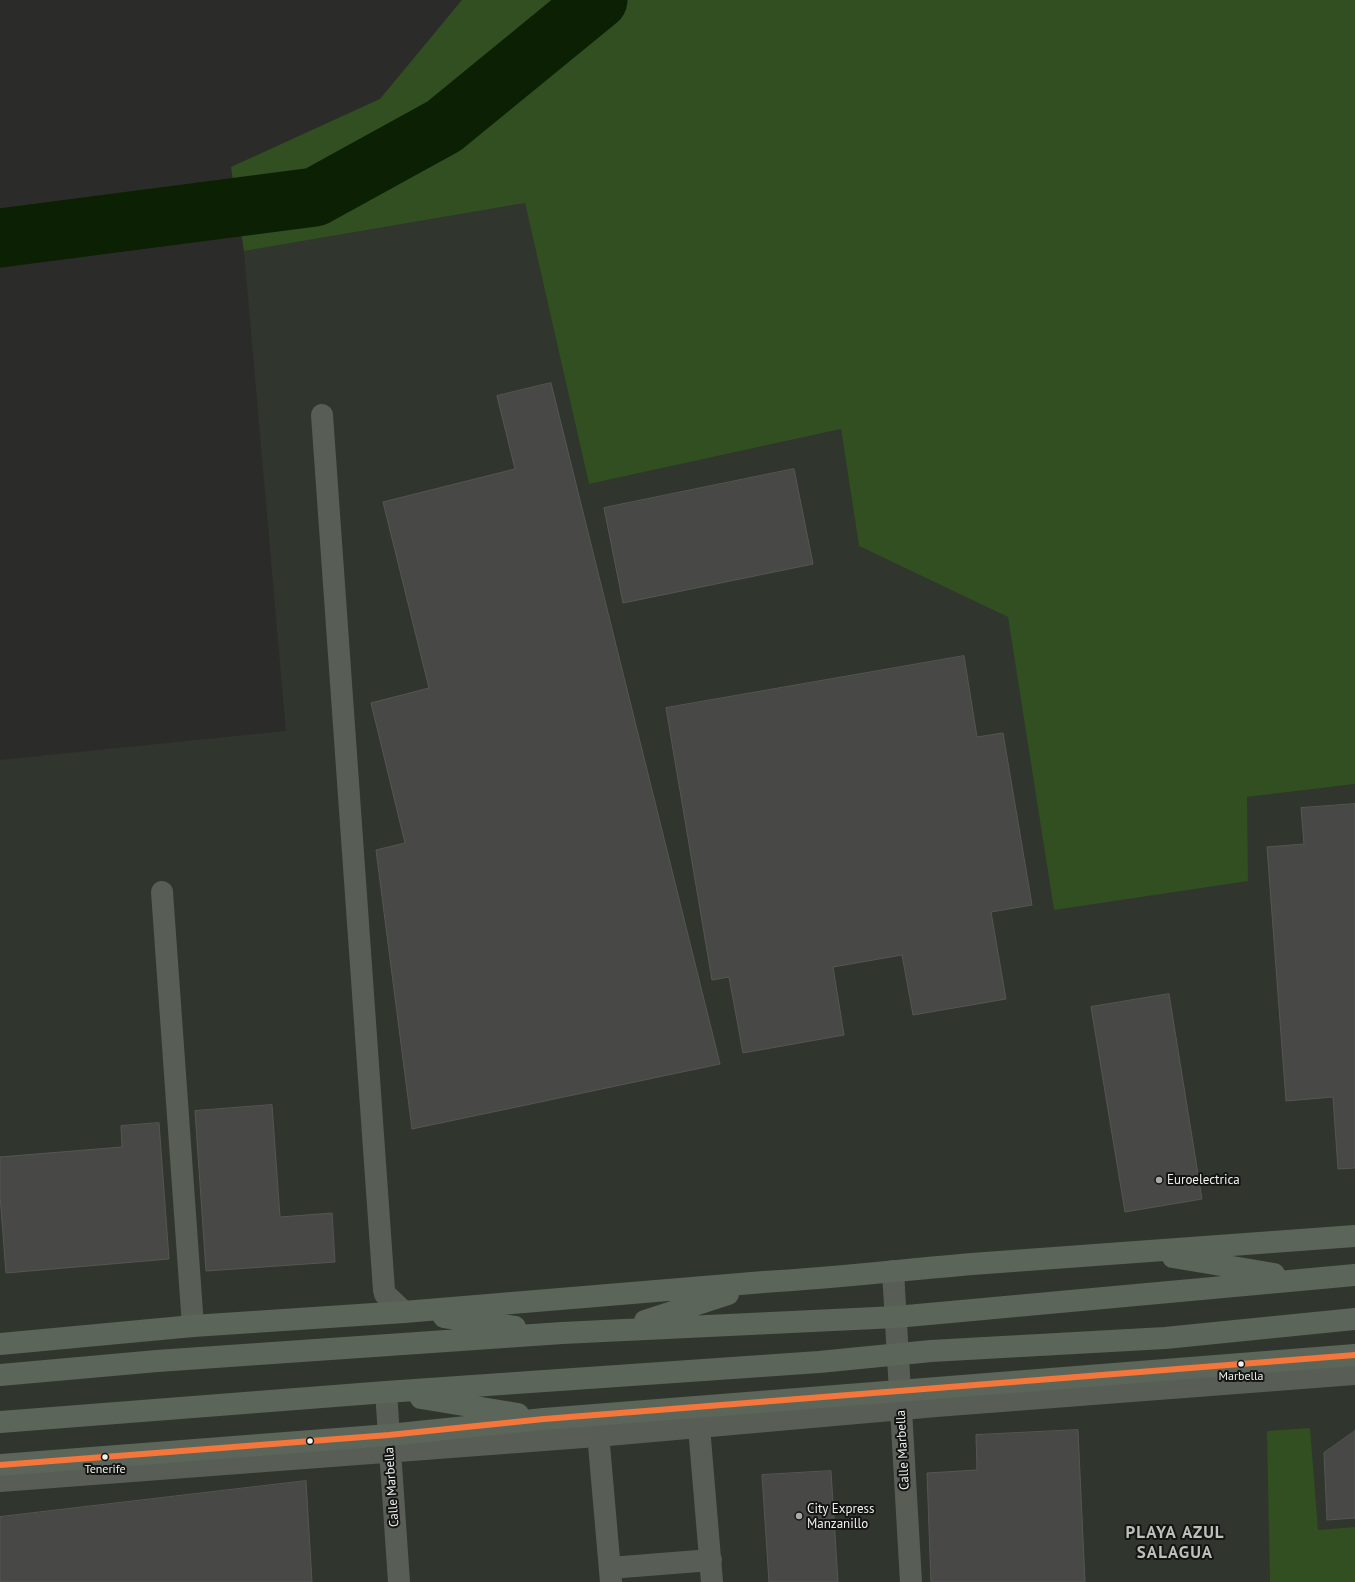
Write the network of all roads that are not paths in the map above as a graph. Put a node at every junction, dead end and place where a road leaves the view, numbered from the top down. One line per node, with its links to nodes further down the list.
1 (322, 415): 9 (street)
2 (162, 892): 12 (street)
3 (1355, 1236): 4 (main road)
4 (1137, 1251): 5 (main road); 7 (main road)
5 (893, 1271): 8 (main road); 10 (street, Calle Marbella)
6 (1349, 1274): 7 (main road)
7 (1304, 1279): 10 (main road)
8 (764, 1282): 9 (main road); 13 (main road)
9 (404, 1312): 12 (main road); 14 (main road)
10 (896, 1317): 13 (main road); 16 (street, Calle Marbella)
11 (1355, 1319): 16 (main road)
12 (193, 1326): 15 (main road)
13 (618, 1330): 14 (main road)
14 (562, 1333): 19 (main road)
15 (0, 1344)
16 (898, 1354): 20 (main road); 21 (street, Calle Marbella)
17 (1355, 1355): 21 (main road)
18 (1355, 1374): 21 (street)
19 (0, 1375)
20 (386, 1392): 23 (main road); 24 (main road); 26 (street, Calle Marbella)
21 (900, 1400): 22 (main road); 33 (street, Calle Marbella)
22 (699, 1417): 25 (main road); 29 (street)
23 (544, 1419): 25 (main road); 26 (main road)
24 (0, 1422)
25 (597, 1425): 26 (street); 30 (street)
26 (389, 1443): 27 (main road); 28 (street); 31 (street, Calle Marbella)
27 (0, 1465)
28 (0, 1481)
29 (711, 1560): 30 (street); 32 (street)
30 (610, 1575)
31 (399, 1582)
32 (712, 1582)
33 (911, 1582)

